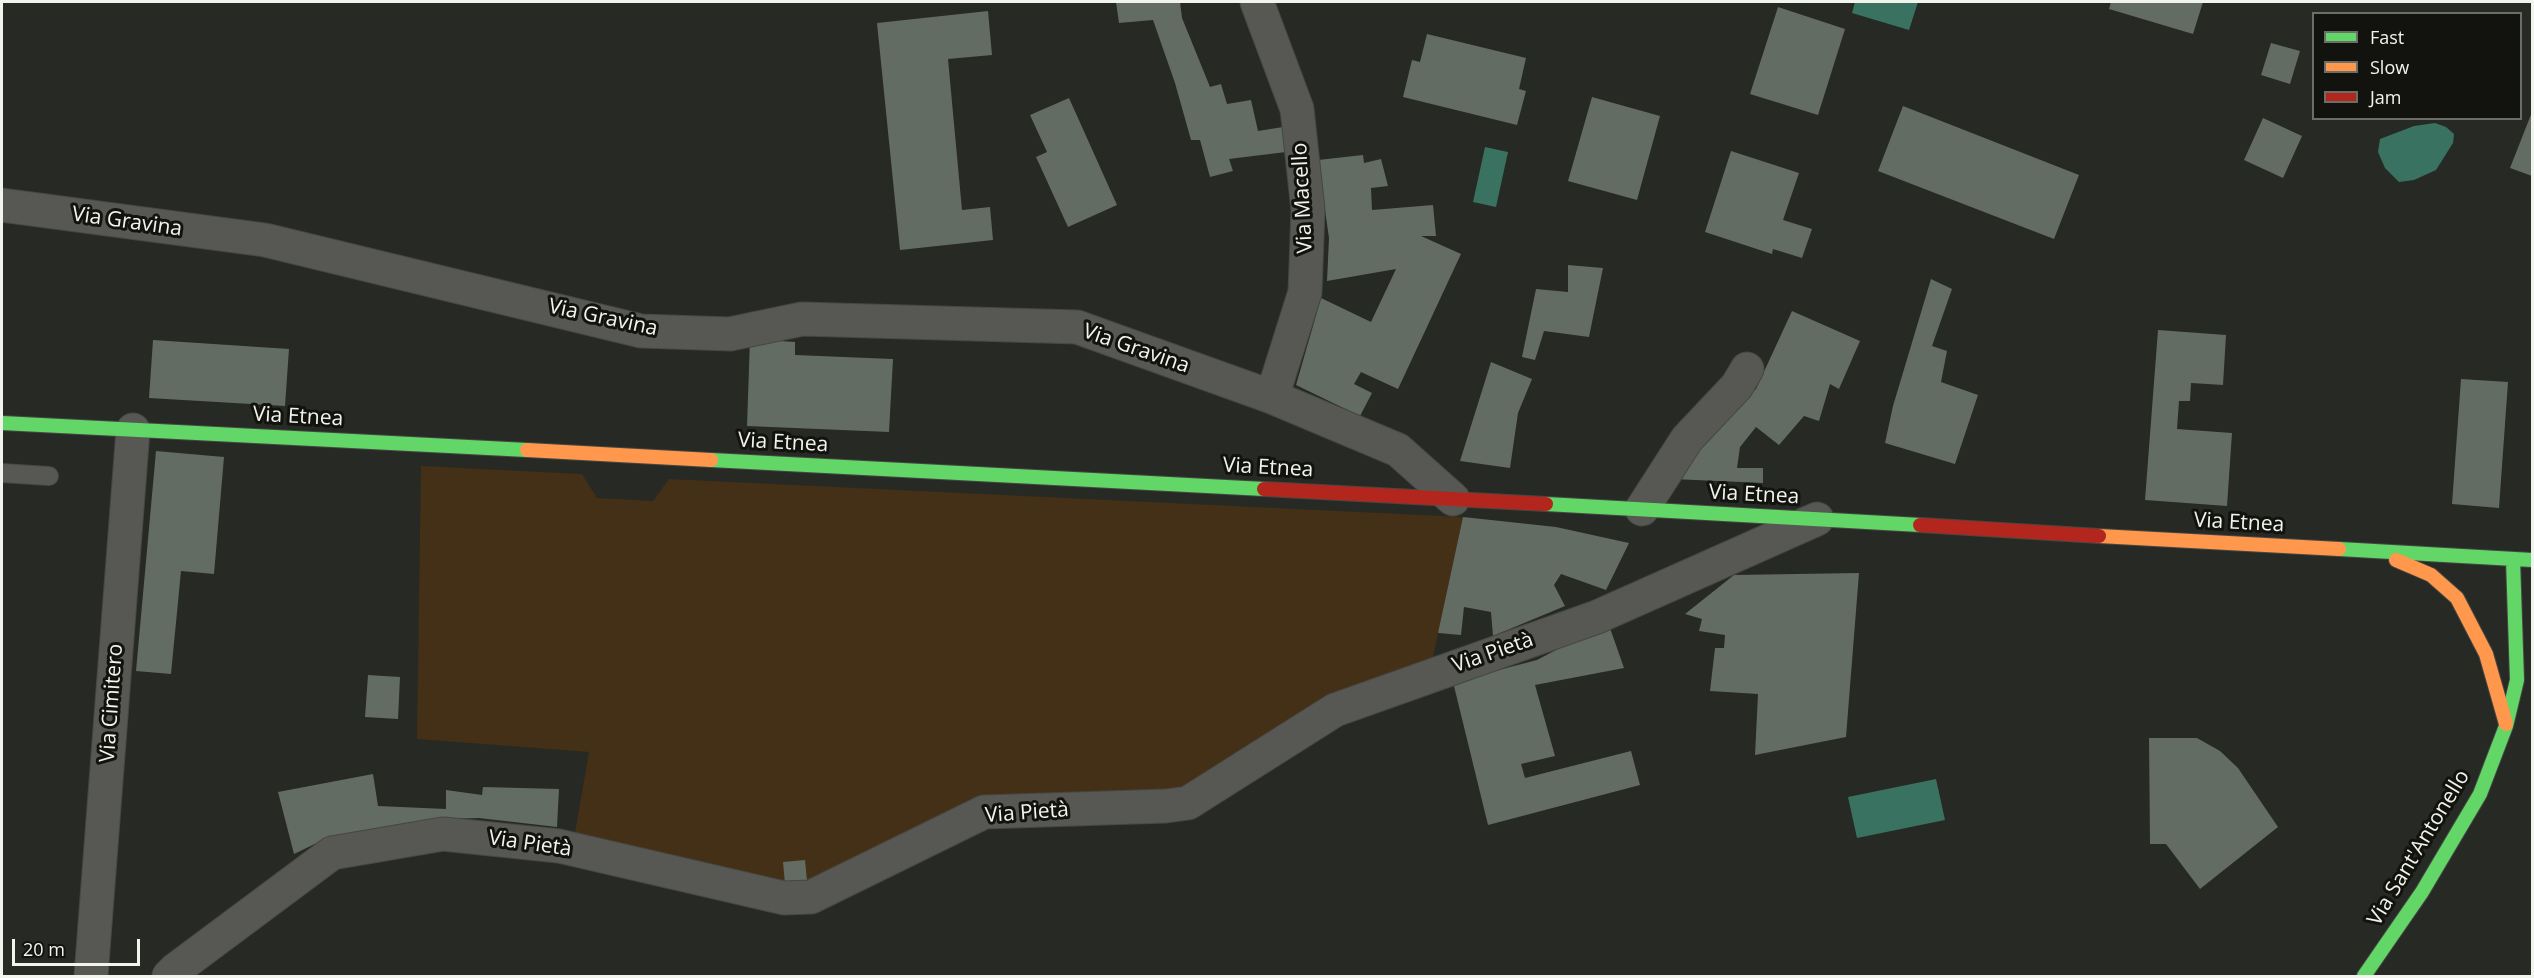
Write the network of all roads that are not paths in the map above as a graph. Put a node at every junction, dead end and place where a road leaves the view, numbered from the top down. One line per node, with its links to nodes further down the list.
1 (1257, 2): 4 (street, Via Macello)
2 (2, 205): 4 (street, Via Gravina)
3 (1747, 369): 10 (street)
4 (1272, 397): 9 (street, Via Gravina)
5 (2, 423): 6 (main road, Via Etnea)
6 (133, 430): 9 (main road, Via Etnea); 17 (street, Via Cimitero)
7 (2, 474): 8 (lane)
8 (49, 476)
9 (1453, 499): 10 (main road, Via Etnea)
10 (1642, 509): 11 (main road, Via Etnea)
11 (1816, 519): 12 (main road, Via Etnea); 18 (street, Via Pietà)
12 (2378, 552): 13 (main road, Via Etnea); 16 (main road)
13 (2513, 560): 14 (main road, Via Etnea); 16 (main road, Via Sant'Antonello)
14 (2532, 560)
15 (2526, 702): 16 (main road)
16 (2506, 726): 19 (main road, Via Sant'Antonello)
17 (91, 976)
18 (169, 976)
19 (2364, 976)

